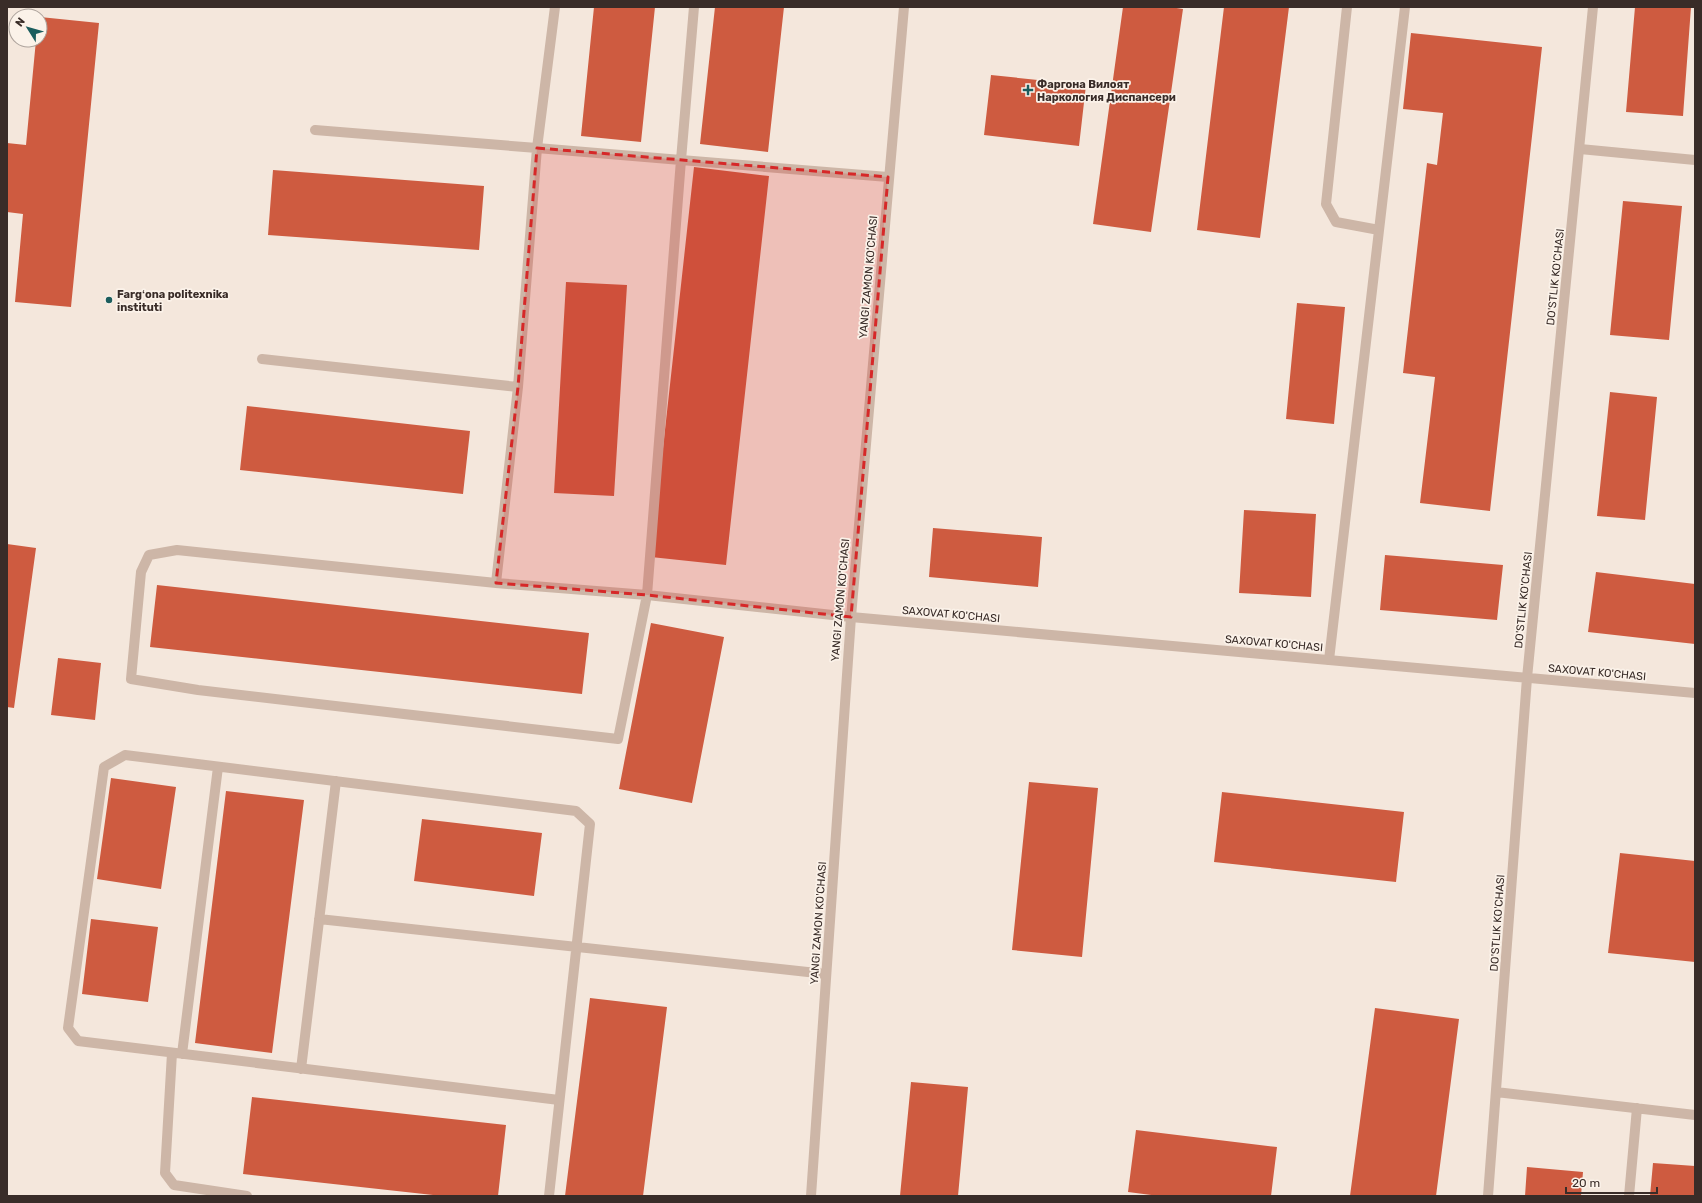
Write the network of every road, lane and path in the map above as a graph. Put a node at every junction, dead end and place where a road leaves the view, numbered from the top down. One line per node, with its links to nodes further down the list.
1 (555, 7): 8 (street)
2 (694, 7): 10 (street)
3 (904, 7): 12 (street, YANGI ZAMON KO'CHASI)
4 (1347, 7): 13 (street)
5 (1404, 7): 13 (street)
6 (1593, 7): 9 (street, DO'STLIK KO'CHASI)
7 (315, 130): 8 (street)
8 (537, 148): 10 (street); 15 (street)
9 (1580, 149): 11 (street); 20 (street, DO'STLIK KO'CHASI)
10 (681, 160): 12 (street); 17 (street)
11 (1695, 160)
12 (888, 177): 18 (street, YANGI ZAMON KO'CHASI)
13 (1379, 230): 19 (street)
14 (262, 359): 15 (street)
15 (518, 387): 16 (street)
16 (496, 583): 17 (street, SAXOVAT KO'CHASI); 17 (street, SAXOVAT KO'CHASI)
17 (647, 595): 18 (street, SAXOVAT KO'CHASI)
18 (851, 617): 19 (street, SAXOVAT KO'CHASI); 26 (street, YANGI ZAMON KO'CHASI)
19 (1329, 660): 20 (street, SAXOVAT KO'CHASI)
20 (1527, 678): 21 (street, SAXOVAT KO'CHASI); 29 (street, DO'STLIK KO'CHASI)
21 (1695, 693)
22 (218, 767): 23 (street); 27 (street); 27 (street)
23 (336, 781): 24 (street); 25 (street)
24 (319, 919): 25 (street); 28 (street)
25 (576, 946): 26 (street); 30 (street)
26 (826, 974): 35 (street, YANGI ZAMON KO'CHASI)
27 (177, 1054): 28 (street); 33 (street)
28 (301, 1069): 30 (street)
29 (1496, 1092): 31 (street); 36 (street, DO'STLIK KO'CHASI)
30 (559, 1100): 34 (street)
31 (1637, 1108): 32 (street); 37 (street)
32 (1695, 1115)
33 (247, 1196)
34 (549, 1196)
35 (811, 1196)
36 (1488, 1196)
37 (1629, 1196)

